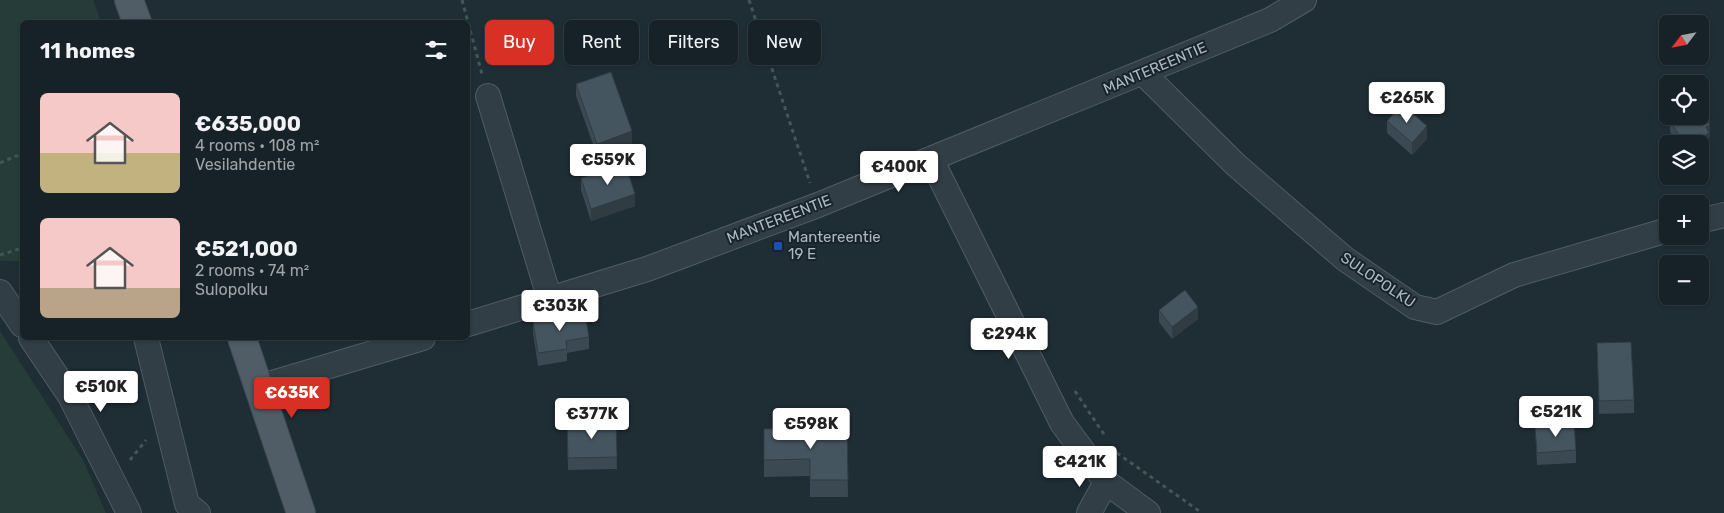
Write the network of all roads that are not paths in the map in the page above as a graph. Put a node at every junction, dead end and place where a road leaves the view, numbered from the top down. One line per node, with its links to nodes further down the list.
1 (129, 0): 3 (main road)
2 (1304, 0): 4 (street, MANTEREENTIE)
3 (135, 20)
4 (1143, 73): 6 (street, MANTEREENTIE); 9 (street, SULOPOLKU)
5 (488, 96): 11 (street)
6 (931, 159): 11 (street, MANTEREENTIE); 19 (street)
7 (1724, 215): 8 (street)
8 (1709, 219)
9 (1659, 233)
10 (0, 292): 12 (street)
11 (550, 300): 13 (street, MANTEREENTIE)
12 (20, 322)
13 (470, 323)
14 (32, 340): 20 (street)
15 (146, 340): 21 (street)
16 (243, 340): 18 (main road)
17 (417, 340): 18 (street)
18 (259, 387): 22 (main road)
19 (1106, 482): 23 (street); 24 (street)
20 (129, 513)
21 (198, 513)
22 (301, 513)
23 (1089, 513)
24 (1148, 513)

